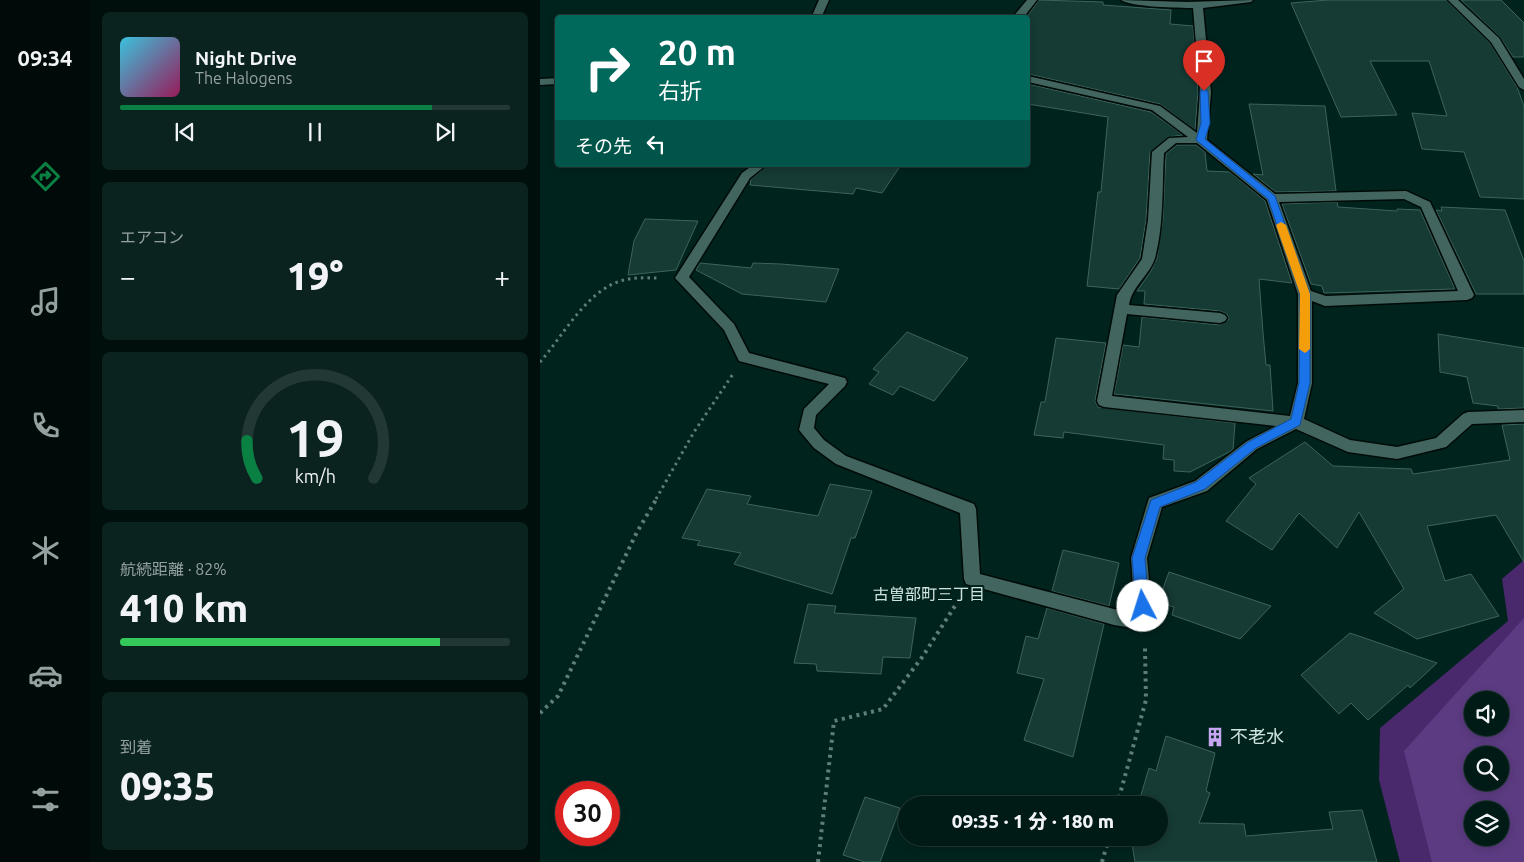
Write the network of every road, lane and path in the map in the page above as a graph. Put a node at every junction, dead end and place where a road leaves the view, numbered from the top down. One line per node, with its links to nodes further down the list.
1 (824, 0): 7 (street)
2 (1032, 0): 8 (street)
3 (1126, 0): 6 (street)
4 (1248, 0): 6 (street)
5 (1453, 0): 12 (street)
6 (1198, 6): 13 (street)
7 (817, 15)
8 (1020, 15)
9 (1030, 79): 13 (street)
10 (555, 81): 11 (street)
11 (540, 82)
12 (1524, 87)
13 (1200, 140): 15 (street); 18 (street)
14 (757, 167): 16 (street)
15 (1272, 198): 17 (street); 17 (street)
16 (682, 278): 20 (street); 21 (path)
17 (1305, 294): 23 (street)
18 (1122, 310): 19 (street); 23 (street)
19 (1220, 318)
20 (744, 357): 24 (street); 26 (path)
21 (540, 362)
22 (1524, 416): 23 (street)
23 (1296, 422): 25 (street)
24 (972, 579): 25 (street); 29 (path)
25 (1144, 622): 27 (path)
26 (540, 713)
27 (1119, 796)
28 (1106, 846): 30 (path)
29 (818, 862)
30 (1102, 862)

